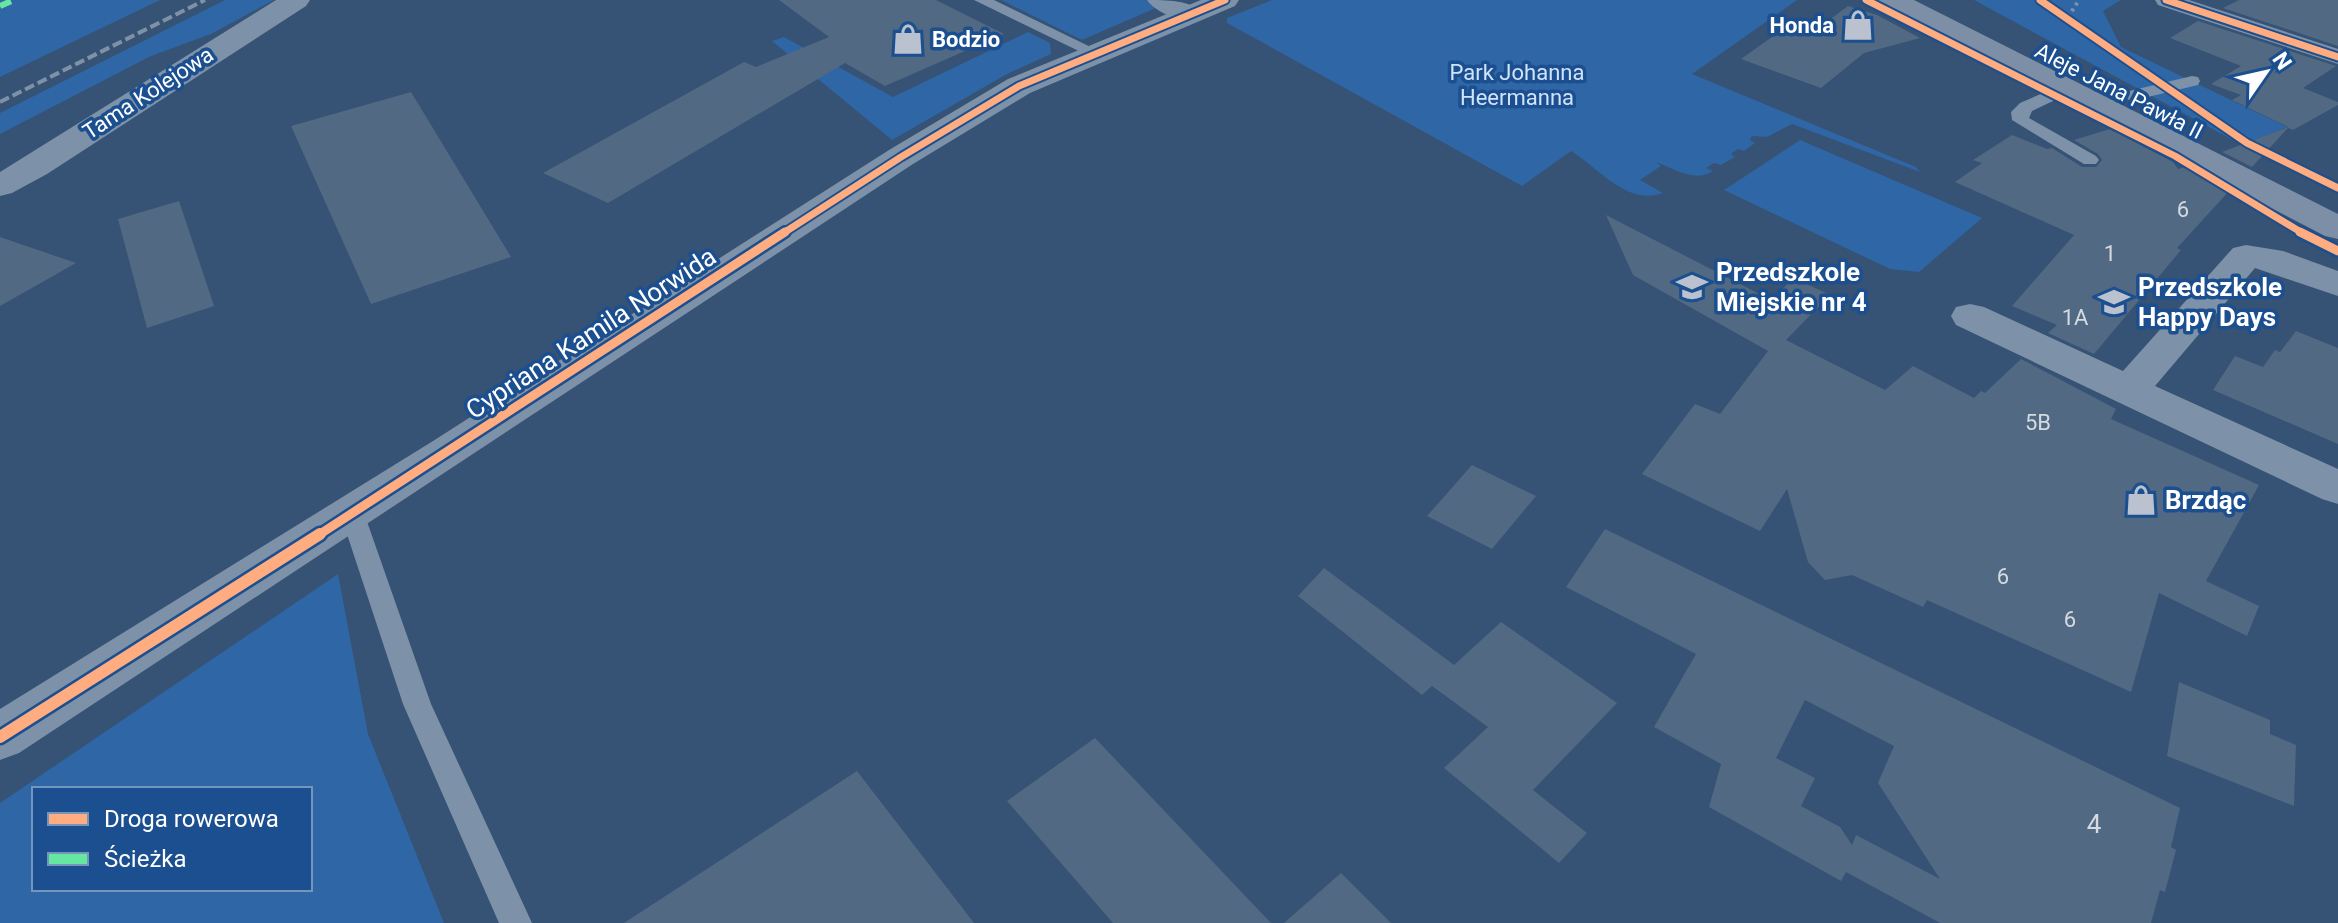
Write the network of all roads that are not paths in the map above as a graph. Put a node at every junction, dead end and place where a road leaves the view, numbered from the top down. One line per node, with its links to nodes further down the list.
1 (296, 0): 13 (street, Tama Kolejowa)
2 (982, 0): 7 (lane)
3 (1892, 0): 10 (main road, Aleje Jana Pawła II)
4 (1944, 0): 11 (main road, Aleje Jana Pawła II)
5 (2166, 0): 8 (street)
6 (1192, 4): 7 (street, Cypriana Kamila Norwida)
7 (1095, 53): 20 (street, Cypriana Kamila Norwida)
8 (2338, 57)
9 (2192, 81): 11 (lane)
10 (2066, 88): 12 (lane, Aleje Jana Pawła II); 15 (main road, Aleje Jana Pawła II)
11 (2131, 96): 14 (main road, Aleje Jana Pawła II)
12 (2090, 160)
13 (0, 186)
14 (2338, 202)
15 (2338, 228)
16 (2338, 284): 18 (street)
17 (1970, 316): 18 (street)
18 (2129, 390): 19 (street)
19 (2338, 488)
20 (352, 513): 21 (street, Cypriana Kamila Norwida); 22 (lane)
21 (0, 737)
22 (516, 923)

